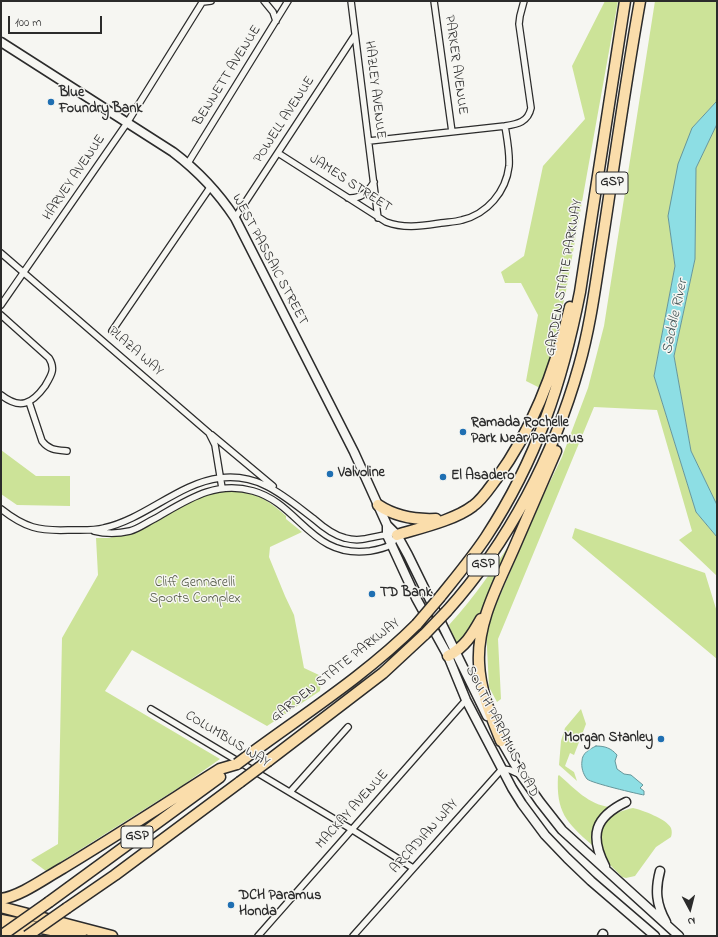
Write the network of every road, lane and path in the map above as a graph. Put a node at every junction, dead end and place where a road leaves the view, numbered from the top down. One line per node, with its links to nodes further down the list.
1 (212, 1): 9 (street)
2 (264, 1): 10 (street)
3 (288, 1): 10 (street, BENNETT AVENUE)
4 (351, 1): 11 (street, HAZLEY AVENUE)
5 (434, 1): 15 (street, PARKER AVENUE)
6 (524, 1): 14 (street)
7 (624, 1): 24 (highway, GARDEN STATE PARKWAY / GSP)
8 (640, 1): 30 (highway, GARDEN STATE PARKWAY / GSP)
9 (203, 2): 13 (street, HARVEY AVENUE)
10 (276, 21): 18 (street, BENNETT AVENUE)
11 (355, 35): 16 (street, HAZLEY AVENUE); 17 (street, POWELL AVENUE)
12 (1, 42): 13 (main road, WEST PASSAIC STREET)
13 (127, 123): 18 (main road, WEST PASSAIC STREET); 26 (street, HARVEY AVENUE)
14 (505, 126): 15 (street); 23 (street, JAMES STREET)
15 (452, 132): 16 (street)
16 (369, 141): 19 (street, HAZLEY AVENUE)
17 (278, 152): 21 (street, JAMES STREET); 22 (street, POWELL AVENUE)
18 (188, 163): 20 (main road, WEST PASSAIC STREET)
19 (374, 182): 21 (street); 23 (street, HAZLEY AVENUE)
20 (212, 186): 22 (main road, WEST PASSAIC STREET); 29 (street)
21 (348, 198): 23 (street, JAMES STREET)
22 (235, 218): 39 (main road, WEST PASSAIC STREET)
23 (378, 218)
24 (590, 225): 42 (highway); 55 (highway, GARDEN STATE PARKWAY / GSP, bridge)
25 (1, 253): 26 (street, PLAZA WAY)
26 (24, 272): 27 (street, HARVEY AVENUE); 33 (street, PLAZA WAY)
27 (1, 305)
28 (1, 315): 32 (street)
29 (112, 331)
30 (580, 364): 48 (highway); 70 (highway, GARDEN STATE PARKWAY / GSP, bridge)
31 (1, 395): 32 (street)
32 (28, 402): 34 (street)
33 (202, 425): 35 (street, PLAZA WAY); 37 (street)
34 (67, 451)
35 (221, 478): 36 (street, PLAZA WAY); 37 (street); 38 (street)
36 (222, 488): 41 (street); 47 (street)
37 (283, 496): 45 (street)
38 (156, 505): 41 (street); 44 (street)
39 (378, 505): 42 (highway); 43 (main road, WEST PASSAIC STREET)
40 (1, 509): 44 (street)
41 (161, 515): 44 (street)
42 (450, 518): 46 (highway)
43 (387, 525): 45 (main road); 46 (main road)
44 (88, 530)
45 (387, 535): 46 (street); 47 (main road)
46 (397, 535): 47 (street); 49 (main road)
47 (391, 545): 49 (main road)
48 (493, 596): 49 (highway); 53 (highway)
49 (452, 654): 50 (main road, SOUTH PARAMUS ROAD); 53 (main road, SOUTH PARAMUS ROAD)
50 (466, 700): 54 (main road, SOUTH PARAMUS ROAD); 59 (street, MACKAY AVENUE)
51 (151, 709): 57 (street, COLUMBUS WAY)
52 (348, 727): 57 (street)
53 (501, 741): 56 (main road, SOUTH PARAMUS ROAD)
54 (502, 769): 56 (street); 60 (street, ARCADIAN WAY); 66 (main road, SOUTH PARAMUS ROAD)
55 (223, 771): 63 (highway); 69 (highway, GSP, bridge)
56 (521, 775): 61 (main road, SOUTH PARAMUS ROAD)
57 (290, 792): 59 (street, COLUMBUS WAY)
58 (626, 802): 61 (main road)
59 (351, 829): 60 (street, COLUMBUS WAY); 74 (street, MACKAY AVENUE)
60 (413, 868): 75 (street, ARCADIAN WAY)
61 (607, 870): 67 (main road, SOUTH PARAMUS ROAD)
62 (660, 871): 67 (main road)
63 (1, 899)
64 (1, 907): 73 (highway)
65 (1, 920): 72 (highway)
66 (641, 924): 76 (main road); 77 (main road, SOUTH PARAMUS ROAD)
67 (668, 926): 78 (main road, SOUTH PARAMUS ROAD)
68 (1, 930): 71 (highway)
69 (1, 936)
70 (27, 936)
71 (33, 936)
72 (81, 936)
73 (112, 936)
74 (258, 936)
75 (353, 936)
76 (646, 936)
77 (655, 936)
78 (680, 936)

